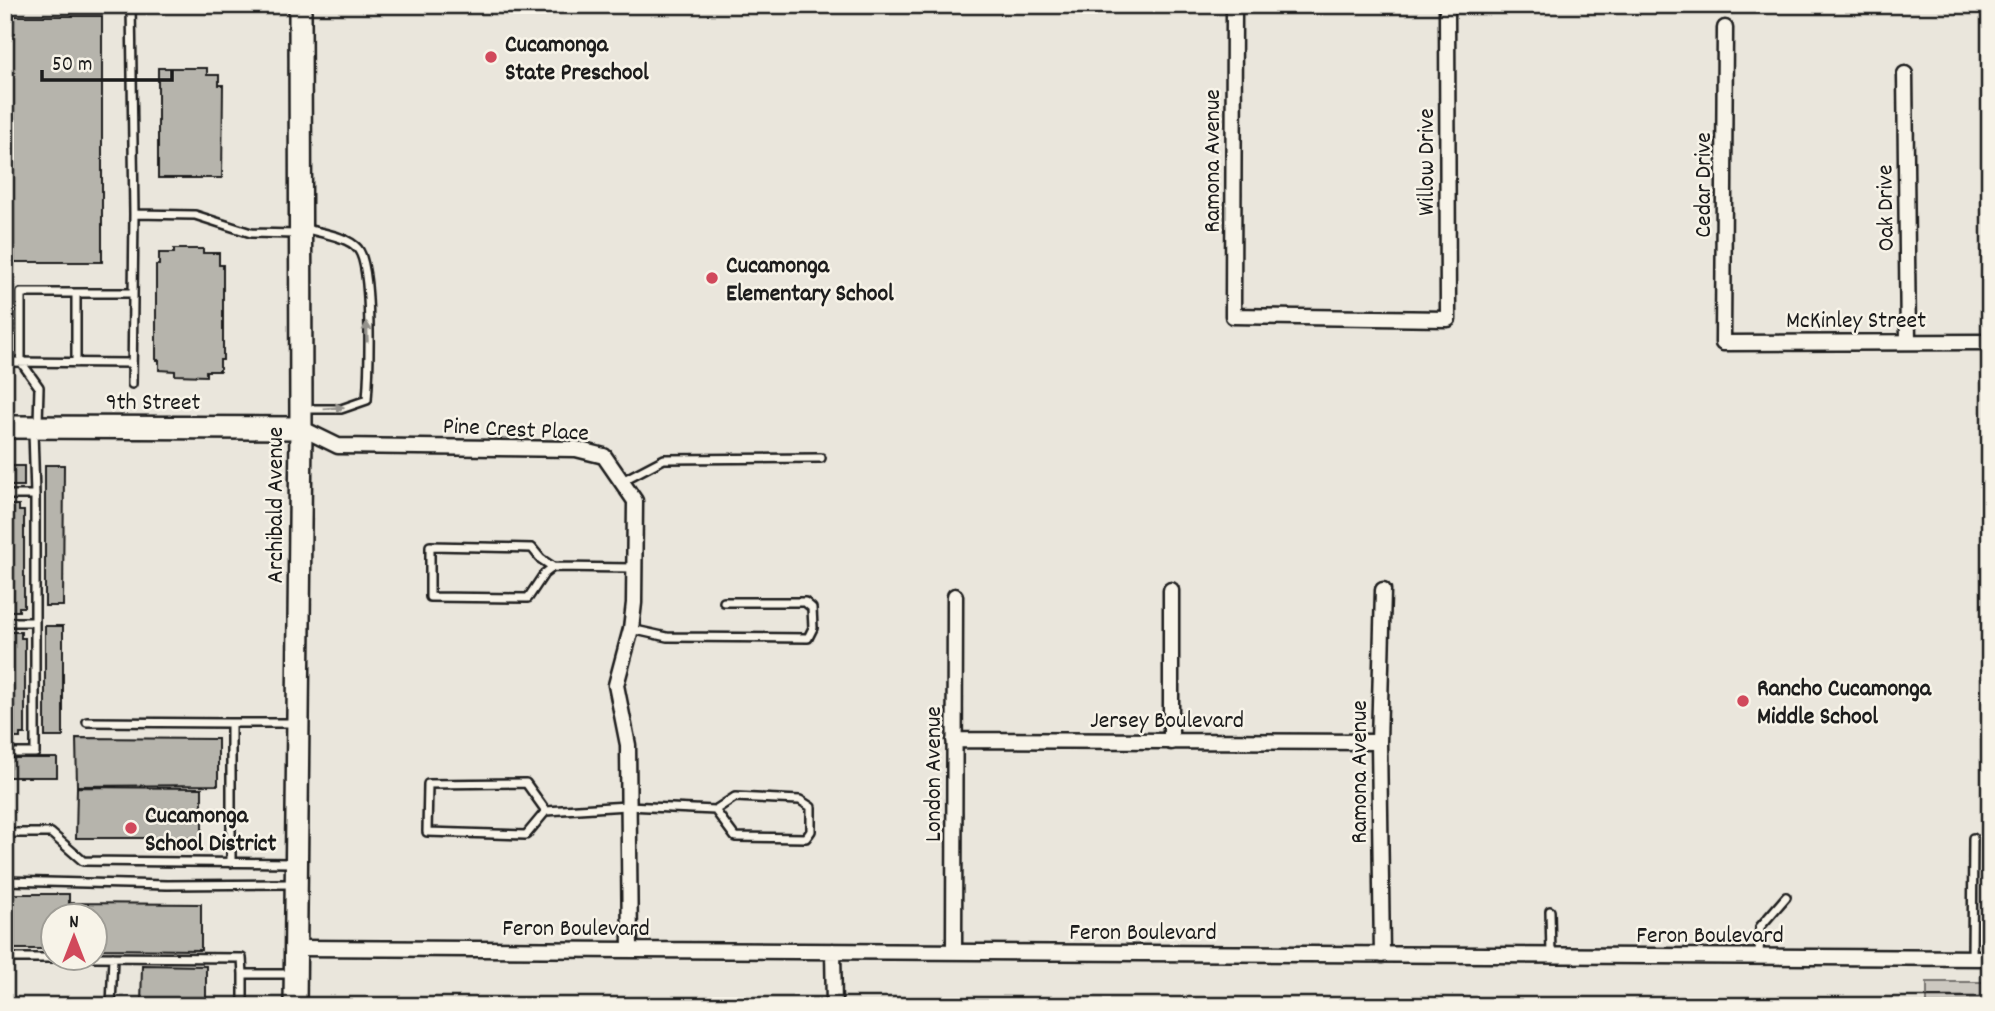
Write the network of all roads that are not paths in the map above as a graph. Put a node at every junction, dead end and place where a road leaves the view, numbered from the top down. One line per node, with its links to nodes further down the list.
1 (131, 5): 7 (lane)
2 (300, 5): 8 (main road, Archibald Avenue)
3 (1234, 5): 11 (street, Ramona Avenue)
4 (1447, 5): 11 (street, Willow Drive)
5 (1725, 28): 14 (street, Cedar Drive)
6 (1905, 74): 12 (street, Oak Drive)
7 (134, 214): 8 (lane); 10 (lane)
8 (300, 231): 20 (main road, Archibald Avenue); 20 (lane, one-way to 8)
9 (76, 293): 10 (lane); 16 (lane); 17 (lane)
10 (133, 293): 18 (lane)
11 (1448, 319)
12 (1908, 342): 13 (street, McKinley Street); 14 (street, McKinley Street)
13 (1990, 342)
14 (1723, 343)
15 (5, 362): 16 (lane)
16 (21, 362): 17 (lane); 22 (lane)
17 (76, 363): 18 (lane)
18 (132, 363): 19 (lane)
19 (132, 384)
20 (301, 419): 22 (main road, 9th Street); 24 (street, Pine Crest Place); 38 (main road, Archibald Avenue)
21 (5, 426): 22 (main road, 9th Street)
22 (36, 427): 26 (lane)
23 (821, 458): 24 (lane)
24 (621, 481): 28 (street, Pine Crest Place)
25 (5, 495): 26 (lane)
26 (35, 495): 34 (lane)
27 (553, 567): 27 (lane); 28 (lane)
28 (634, 568): 35 (street, Pine Crest Place)
29 (1171, 590): 40 (street)
30 (1383, 590): 41 (street, Ramona Avenue)
31 (955, 596): 39 (street, London Avenue)
32 (724, 602): 35 (lane)
33 (5, 622): 34 (lane)
34 (35, 622): 42 (lane)
35 (631, 629): 43 (street, Pine Crest Place)
36 (87, 722): 37 (lane)
37 (231, 723): 38 (lane); 48 (lane)
38 (299, 723): 49 (main road, Archibald Avenue)
39 (954, 740): 40 (street, Jersey Boulevard); 56 (street, London Avenue)
40 (1171, 742): 41 (street, Jersey Boulevard)
41 (1379, 742): 57 (street, Ramona Avenue)
42 (5, 753)
43 (627, 806): 44 (lane); 45 (lane); 54 (street, Pine Crest Place)
44 (715, 810): 44 (lane)
45 (546, 811): 45 (lane)
46 (5, 833): 48 (lane)
47 (1973, 838): 64 (lane)
48 (231, 863): 49 (lane)
49 (298, 874): 50 (lane); 53 (main road, Archibald Avenue)
50 (5, 881)
51 (1786, 897): 61 (lane)
52 (1550, 911): 58 (lane)
53 (296, 948): 54 (street, Feron Boulevard); 67 (main road, Archibald Avenue)
54 (630, 950): 55 (street, Feron Boulevard)
55 (833, 951): 56 (street, Feron Boulevard); 71 (street)
56 (954, 952): 57 (street, Feron Boulevard)
57 (1382, 955): 58 (street, Feron Boulevard)
58 (1551, 956): 61 (street, Feron Boulevard)
59 (108, 957): 60 (lane)
60 (113, 957): 66 (lane); 68 (lane)
61 (1759, 957): 64 (street, Feron Boulevard)
62 (5, 958): 63 (lane)
63 (38, 958)
64 (1972, 958): 65 (street, Feron Boulevard)
65 (1990, 958)
66 (243, 974): 67 (lane); 69 (lane)
67 (295, 974): 70 (main road, Archibald Avenue)
68 (111, 1006)
69 (243, 1006)
70 (295, 1006)
71 (834, 1006)

